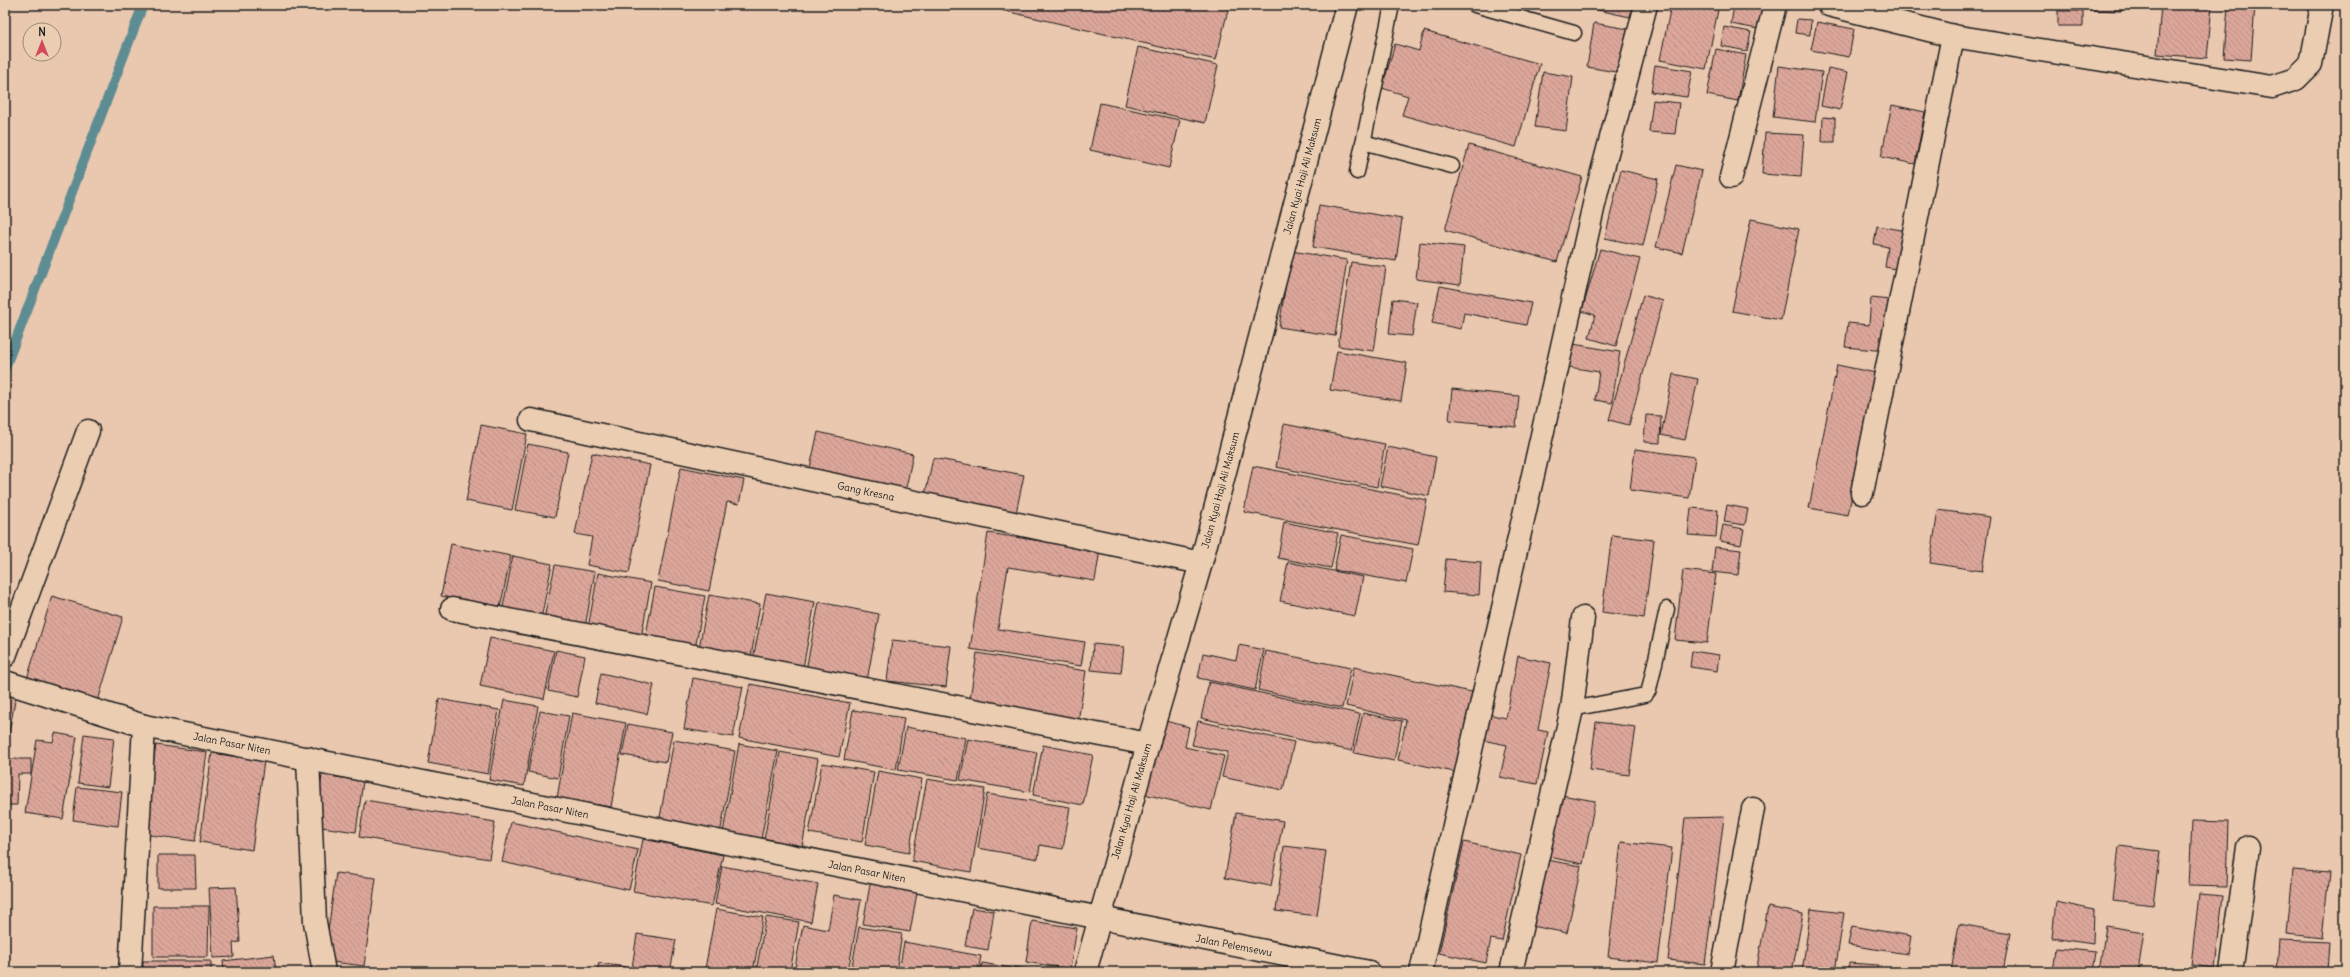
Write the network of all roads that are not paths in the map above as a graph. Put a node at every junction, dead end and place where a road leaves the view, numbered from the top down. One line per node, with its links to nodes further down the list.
1 (1347, 5): 17 (street, Jalan Kyai Haji Ali Maksum)
2 (1392, 5): 10 (lane)
3 (1475, 5): 8 (lane)
4 (1646, 5): 34 (street)
5 (1775, 5): 13 (street)
6 (1829, 5): 9 (street)
7 (2322, 5): 9 (street)
8 (1574, 33)
9 (1954, 36): 16 (street)
10 (1364, 142): 11 (lane); 12 (lane)
11 (1452, 166)
12 (1357, 172)
13 (1731, 177)
14 (531, 420): 17 (street, Gang Kresna)
15 (88, 431): 21 (street)
16 (1862, 493)
17 (1201, 563): 25 (street, Jalan Kyai Haji Ali Maksum)
18 (452, 609): 25 (street)
19 (1667, 609): 23 (lane)
20 (1583, 618): 23 (street)
21 (5, 656)
22 (5, 682): 24 (street, Jalan Pasar Niten)
23 (1572, 709): 35 (street)
24 (144, 726): 26 (street, Jalan Pasar Niten); 30 (street)
25 (1148, 744): 29 (street, Jalan Kyai Haji Ali Maksum)
26 (308, 758): 29 (street, Jalan Pasar Niten); 31 (street)
27 (1753, 809): 36 (street)
28 (2248, 847): 37 (street)
29 (1098, 917): 32 (street, Jalan Kyai Haji Ali Maksum); 33 (street, Jalan Pelemsewu)
30 (130, 972)
31 (324, 972)
32 (1085, 972)
33 (1369, 972)
34 (1421, 972)
35 (1511, 972)
36 (1722, 972)
37 (2231, 972)

